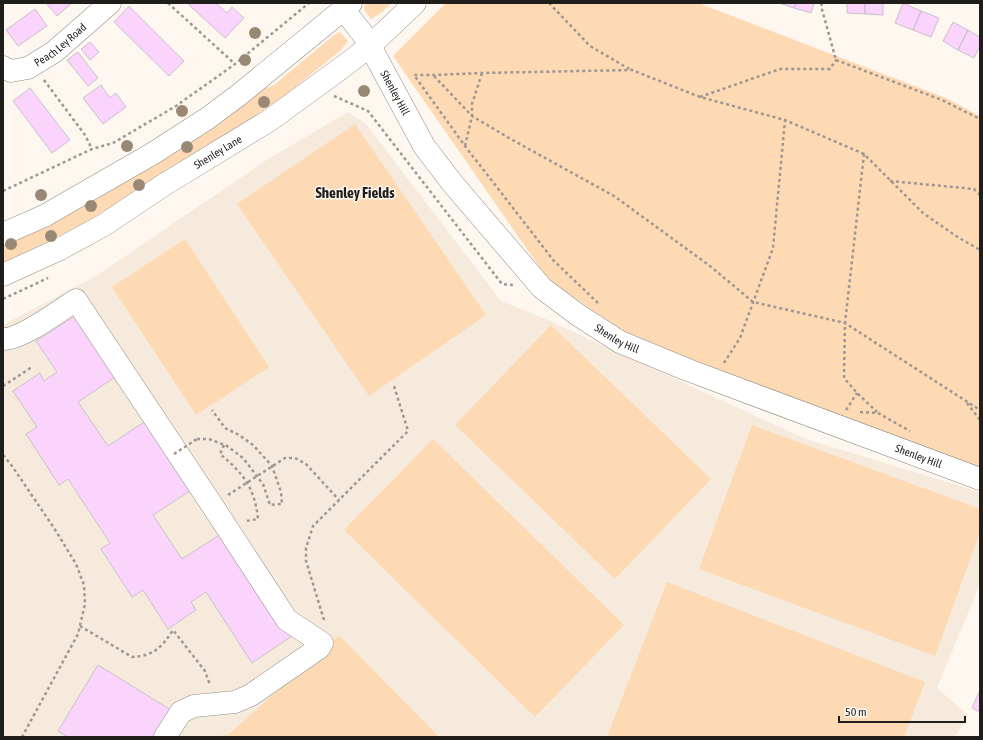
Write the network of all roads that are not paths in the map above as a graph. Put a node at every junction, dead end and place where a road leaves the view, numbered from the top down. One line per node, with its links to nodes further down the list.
1 (110, 3): 5 (main road, Peach Ley Road)
2 (415, 3): 4 (main road, Shenley Lane)
3 (347, 6): 4 (main road, Shenley Hill); 6 (main road)
4 (370, 46): 7 (main road, Shenley Lane); 9 (main road, Shenley Hill)
5 (3, 67)
6 (3, 234)
7 (3, 275)
8 (3, 339): 10 (main road)
9 (980, 479)
10 (165, 737)

